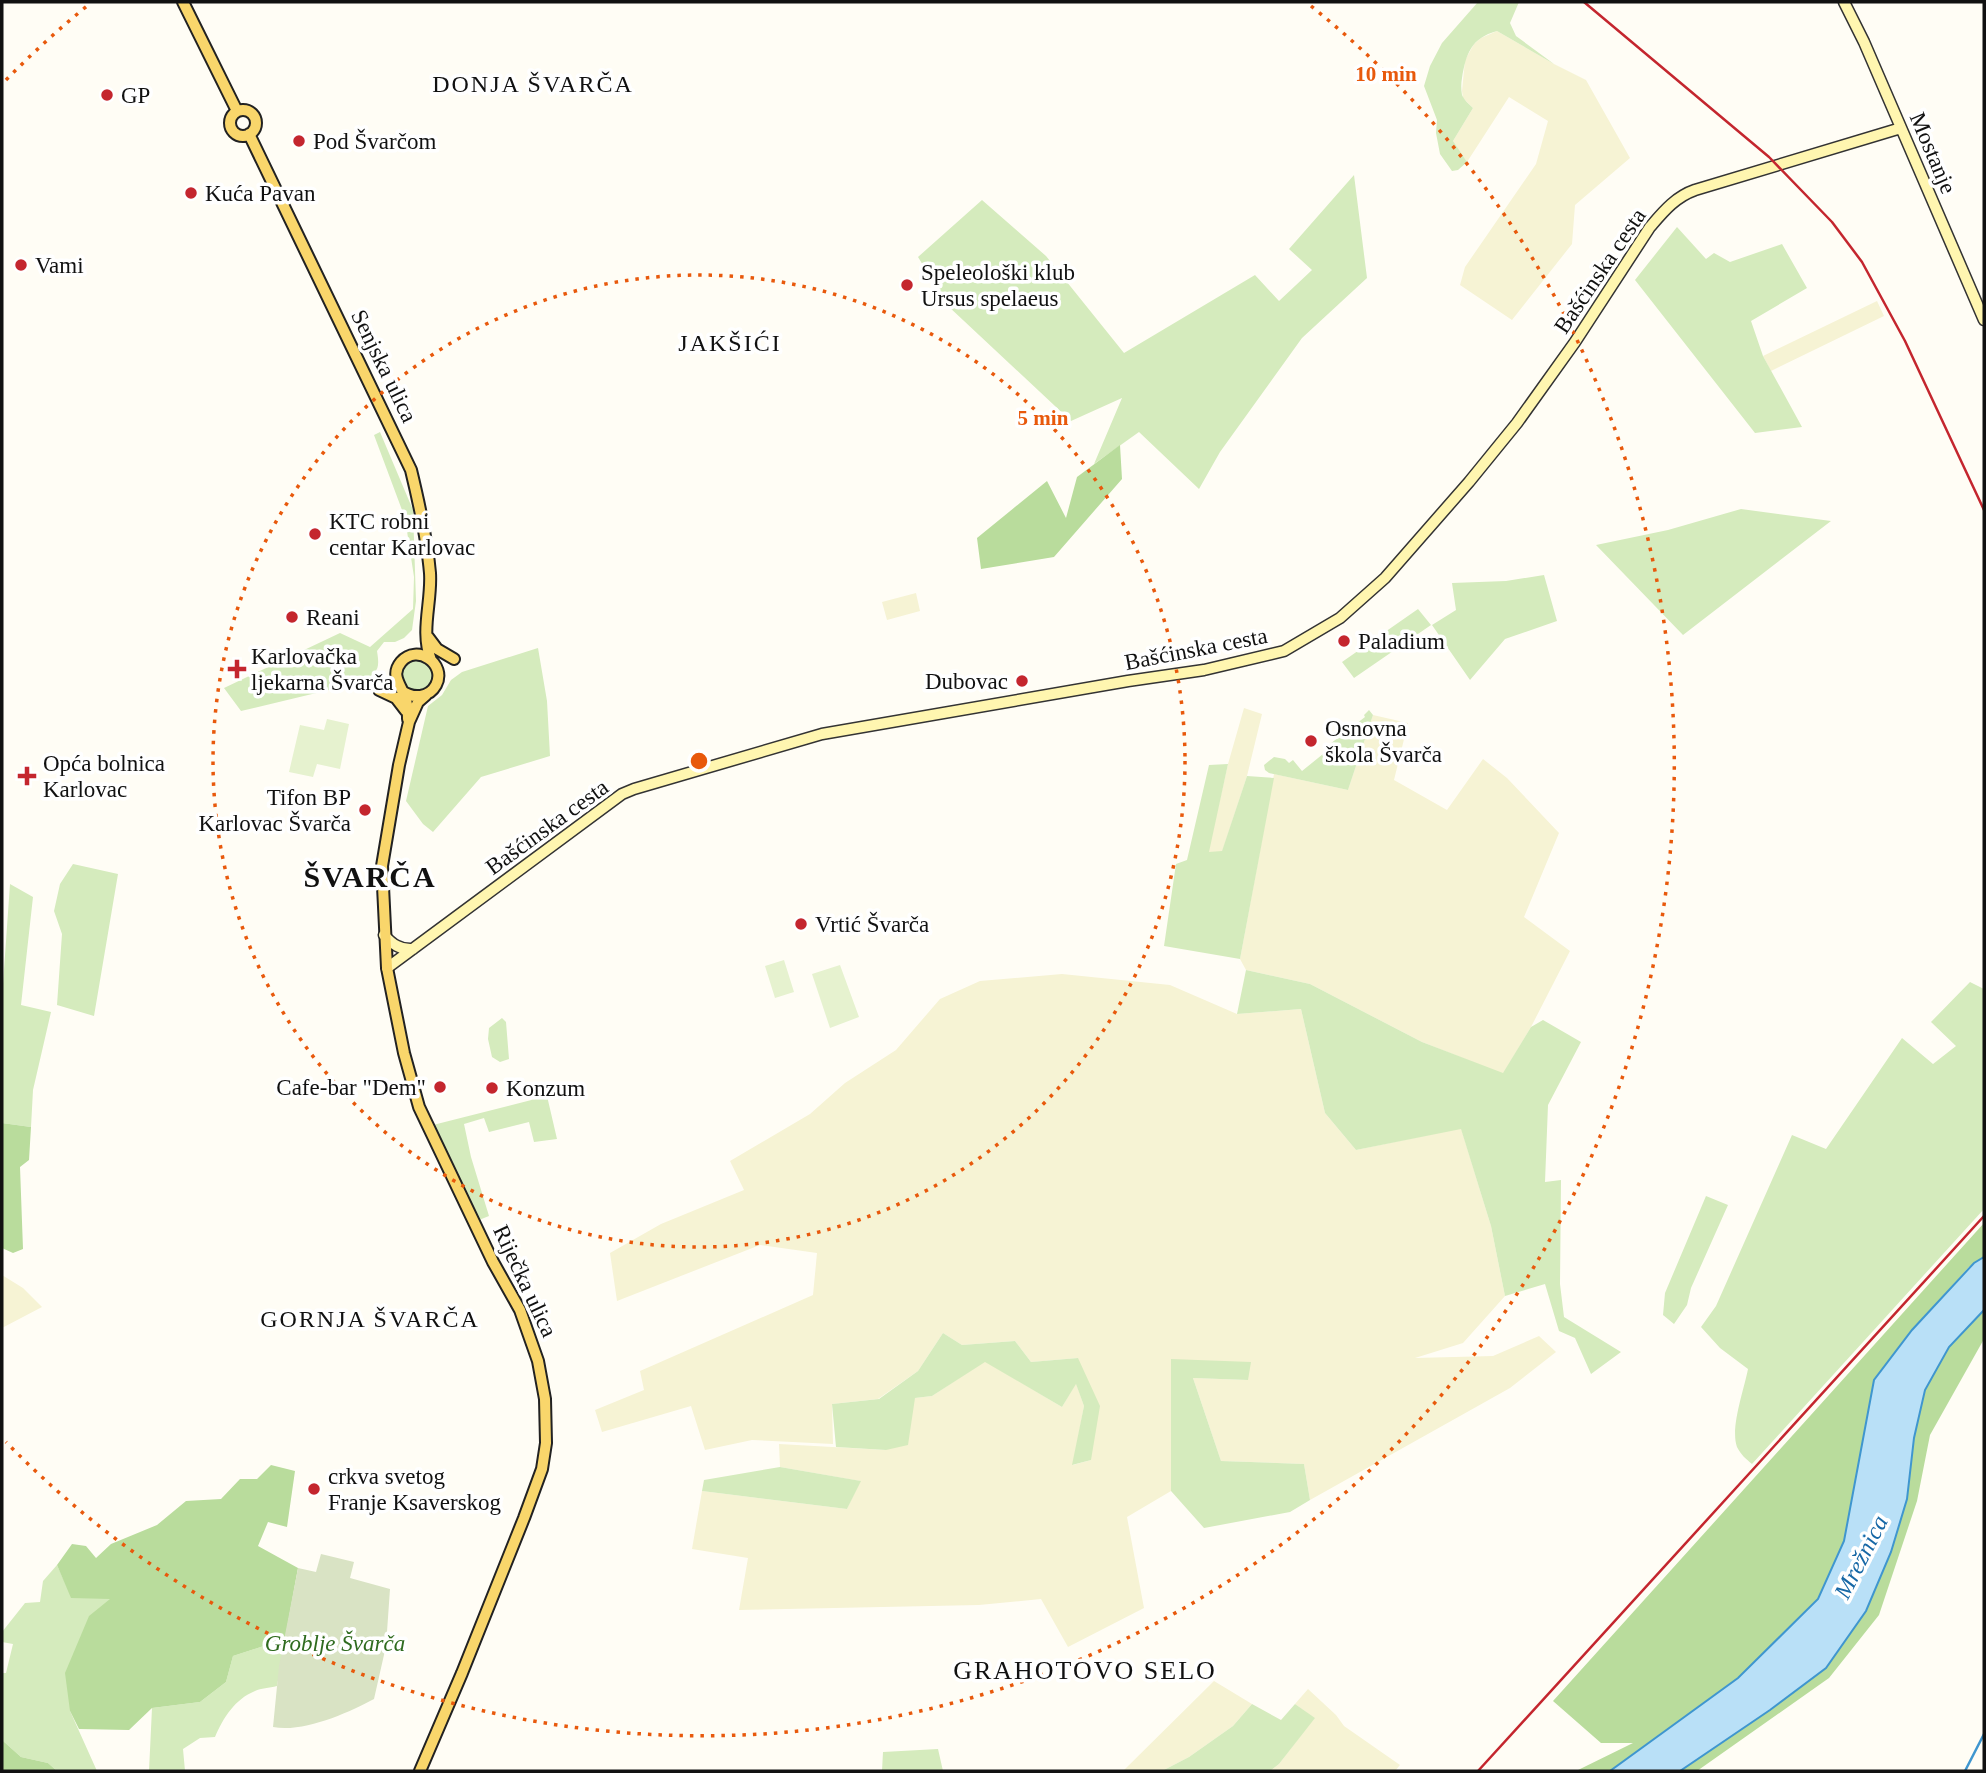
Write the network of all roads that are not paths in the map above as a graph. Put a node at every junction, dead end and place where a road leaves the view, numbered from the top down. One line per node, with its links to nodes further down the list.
1 (183, 2): 3 (main road)
2 (1844, 2): 4 (street, Mostanje)
3 (237, 111): 5 (main road); 5 (main road)
4 (1901, 128): 6 (street, Mostanje); 16 (street, Bašćinska cesta)
5 (248, 134): 7 (main road, Senjska ulica)
6 (1984, 320)
7 (426, 631): 8 (main road, Senjska ulica); 9 (main road); 10 (main road, Senjska ulica)
8 (406, 658): 10 (main road); 12 (main road)
9 (454, 659)
10 (431, 660): 13 (main road)
11 (379, 690): 14 (main road)
12 (402, 691): 13 (main road); 14 (main road)
13 (426, 695): 14 (main road)
14 (408, 718): 15 (main road)
15 (384, 935): 16 (street); 17 (main road)
16 (414, 948): 17 (street, Bašćinska cesta)
17 (387, 968): 18 (main road, Riječka ulica)
18 (420, 1771)

